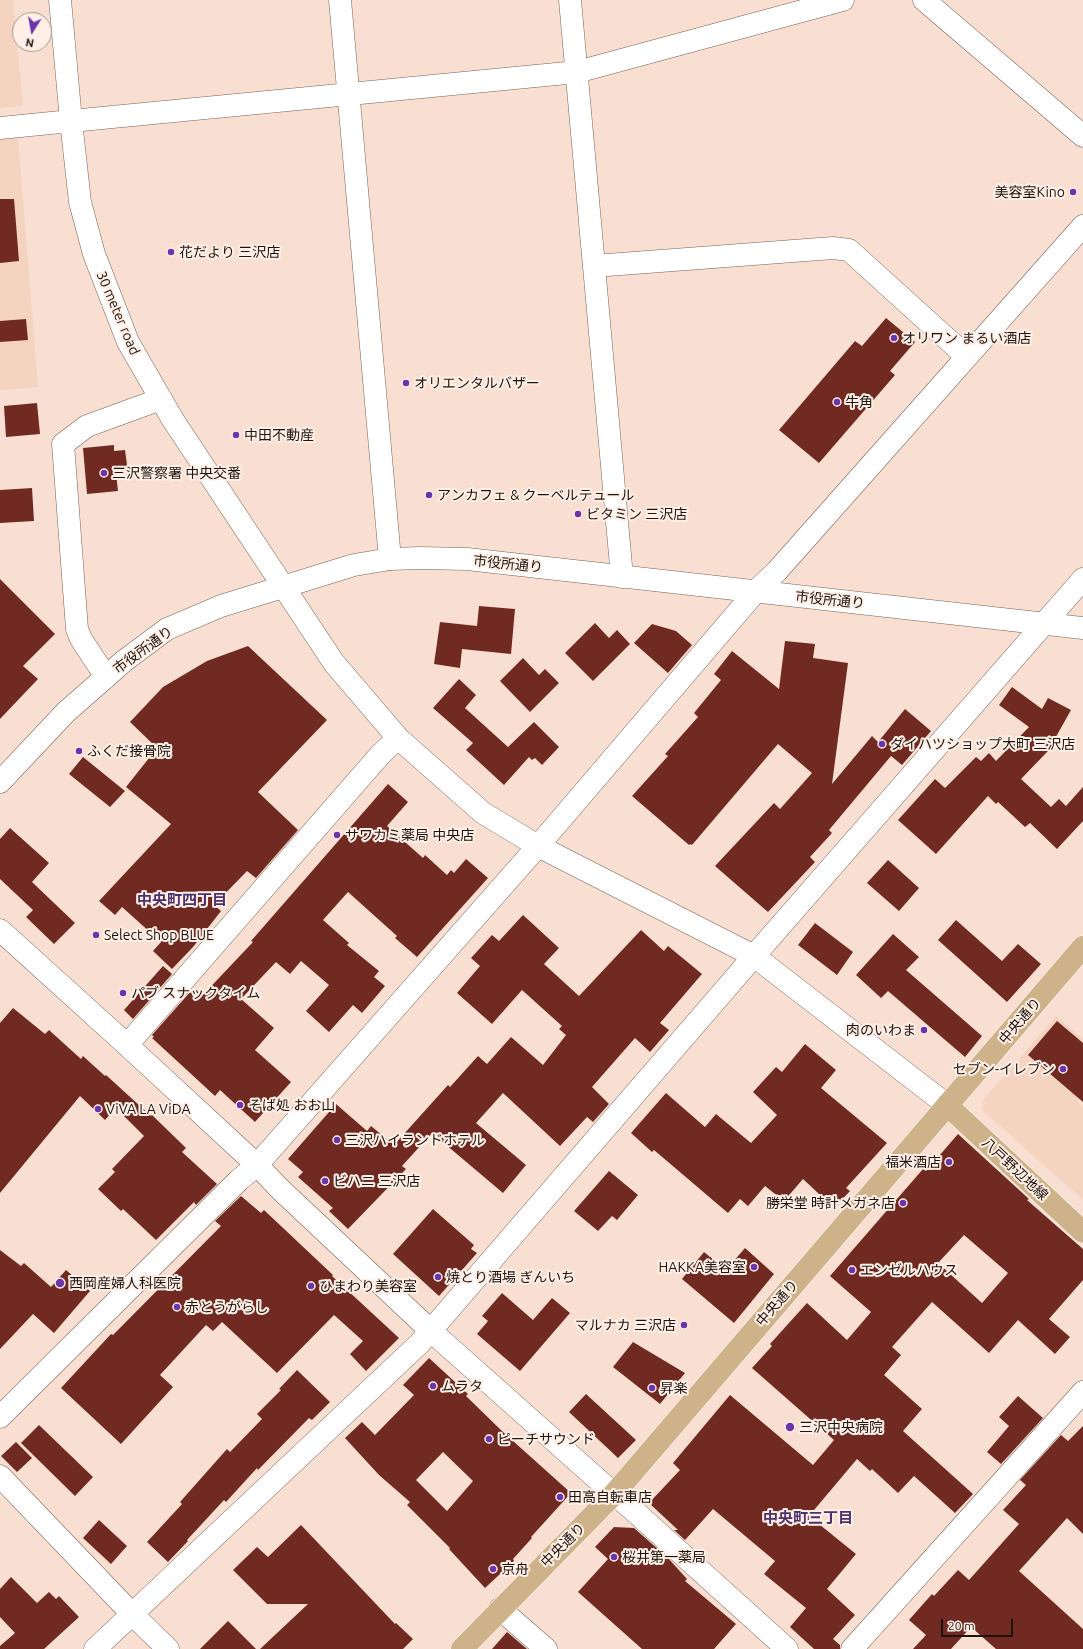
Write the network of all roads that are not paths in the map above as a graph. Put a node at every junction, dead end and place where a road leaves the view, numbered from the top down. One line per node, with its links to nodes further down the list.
1 (60, 0): 8 (street, 30 meter road)
2 (340, 0): 7 (street)
3 (570, 0): 6 (street)
4 (843, 0): 6 (street)
5 (924, 0): 10 (street)
6 (577, 72): 7 (street); 12 (street)
7 (348, 94): 8 (street); 15 (street)
8 (71, 121): 9 (street); 14 (street, 30 meter road)
9 (0, 128)
10 (1083, 136)
11 (1083, 226): 13 (street)
12 (594, 266): 13 (street); 16 (street)
13 (966, 356): 19 (street)
14 (161, 399): 18 (street, 30 meter road); 22 (street)
15 (390, 559): 16 (street, 市役所通り); 18 (street, 市役所通り)
16 (622, 577): 19 (street, 市役所通り)
17 (1083, 579): 20 (street)
18 (284, 586): 22 (street, 市役所通り); 23 (street, 30 meter road)
19 (756, 591): 20 (street, 市役所通り); 25 (street)
20 (1045, 623): 21 (street, 市役所通り); 28 (street)
21 (1083, 628)
22 (106, 677): 24 (street, 市役所通り)
23 (398, 738): 25 (street, 30 meter road); 29 (street)
24 (0, 782)
25 (538, 846): 28 (street, 30 meter road); 31 (street)
26 (0, 930): 29 (street)
27 (1083, 947): 30 (main road, 中央通り)
28 (754, 956): 30 (street, 30 meter road); 33 (street)
29 (127, 1044): 31 (street)
30 (947, 1105): 32 (main road, 八戸野辺地線); 37 (main road, 中央通り)
31 (257, 1165): 33 (street); 35 (street)
32 (1083, 1232)
33 (431, 1331): 37 (street); 39 (street)
34 (1083, 1392): 45 (street)
35 (0, 1417)
36 (0, 1476): 39 (street)
37 (614, 1494): 38 (main road, 中央通り); 44 (street)
38 (500, 1609): 42 (main road, 中央通り); 43 (street)
39 (133, 1615): 40 (street); 41 (street)
40 (96, 1649)
41 (168, 1649)
42 (462, 1649)
43 (546, 1649)
44 (787, 1649)
45 (852, 1649)

